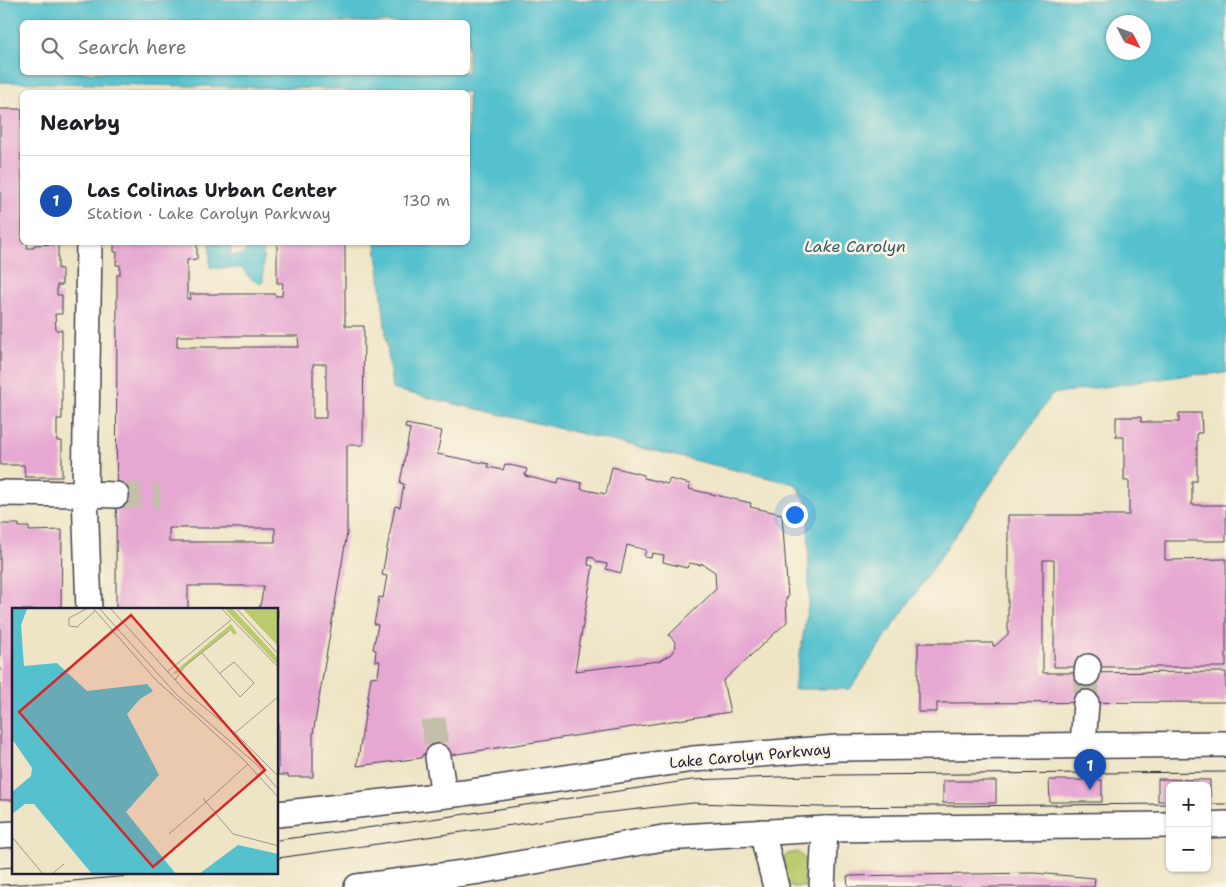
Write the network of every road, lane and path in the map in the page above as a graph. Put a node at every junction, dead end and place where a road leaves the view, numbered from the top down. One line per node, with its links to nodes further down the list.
1 (88, 245): 3 (street)
2 (0, 493): 3 (street)
3 (85, 494): 4 (street); 5 (street)
4 (116, 495)
5 (89, 608)
6 (1086, 703): 8 (street)
7 (1226, 744): 8 (street, Lake Carolyn Parkway)
8 (1083, 745): 10 (street, Lake Carolyn Parkway)
9 (438, 757): 10 (street)
10 (444, 795): 11 (street, Lake Carolyn Parkway)
11 (279, 814)
12 (1226, 824): 14 (street)
13 (1166, 825): 15 (street)
14 (1211, 825)
15 (825, 828): 16 (street); 19 (street)
16 (762, 832): 17 (street); 18 (street)
17 (356, 887)
18 (776, 887)
19 (822, 887)

